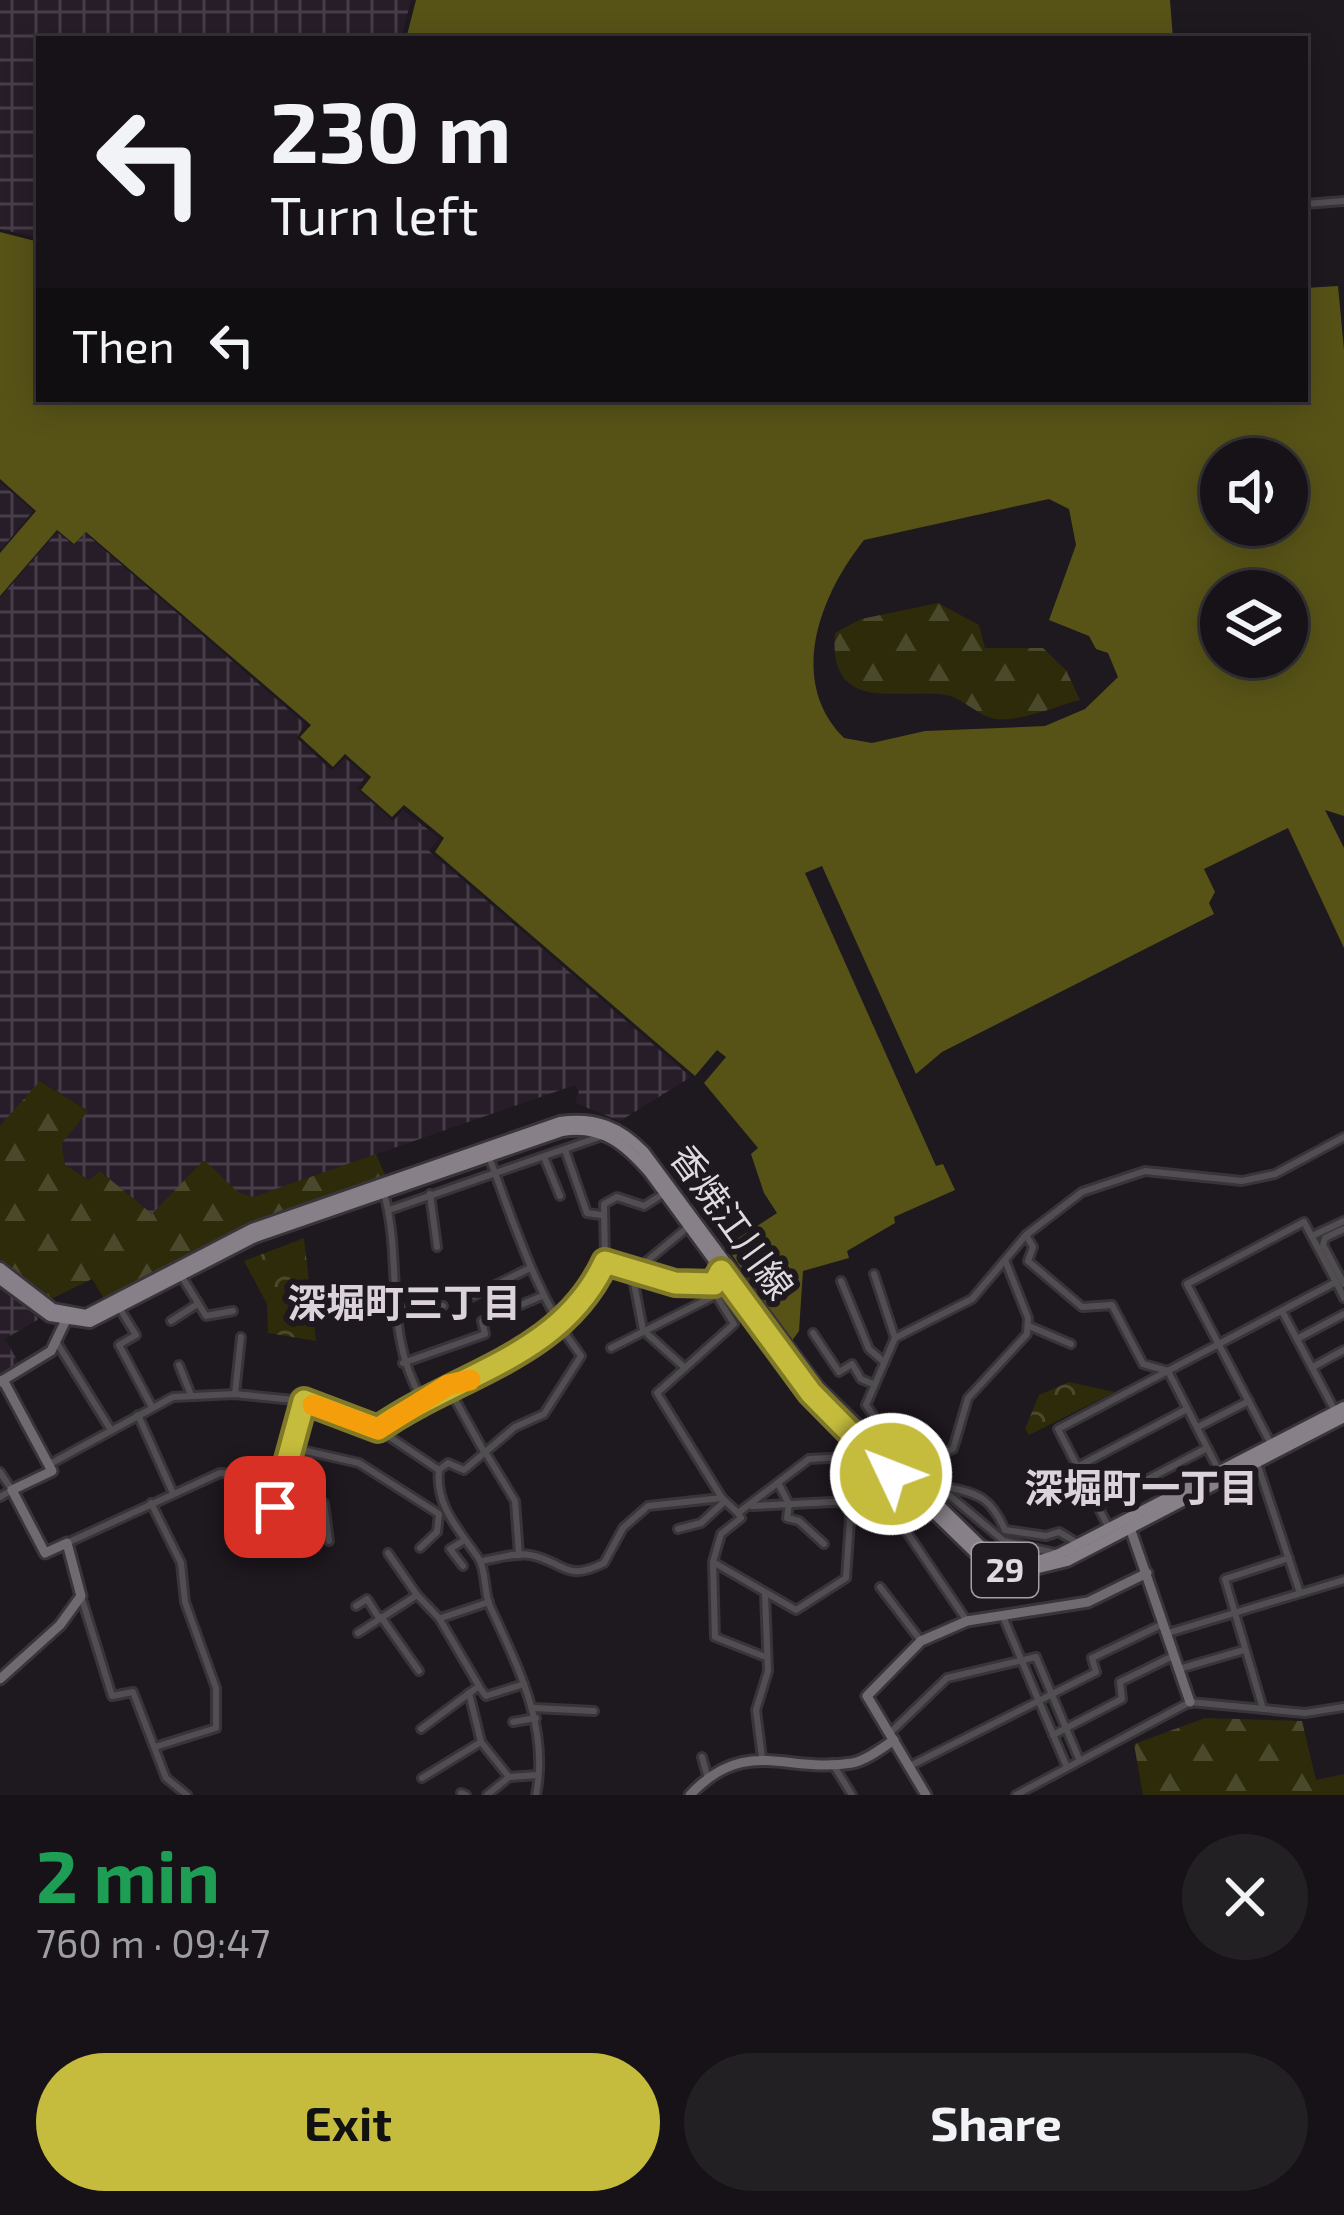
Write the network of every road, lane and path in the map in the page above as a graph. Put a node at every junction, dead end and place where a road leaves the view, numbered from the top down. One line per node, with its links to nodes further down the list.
1 (1344, 201): 2 (street)
2 (1308, 204)
3 (574, 1124): 4 (main road); 8 (main road); 25 (main road)
4 (614, 1135): 6 (street); 13 (main road, 香焼江川線 / 29); 50 (main road, 香焼江川線 / 29)
5 (1344, 1137): 20 (street)
6 (565, 1150): 7 (street); 17 (street)
7 (544, 1157): 9 (street); 15 (street)
8 (489, 1159): 9 (street); 10 (main road)
9 (495, 1172): 11 (street); 27 (street)
10 (435, 1175): 11 (street); 12 (main road)
11 (440, 1191): 14 (street)
12 (384, 1193): 16 (street); 31 (main road)
13 (664, 1193): 17 (street); 19 (main road, 香焼江川線 / 29)
14 (430, 1195): 16 (street); 22 (street)
15 (560, 1196)
16 (388, 1210): 43 (street)
17 (601, 1215): 24 (street)
18 (1344, 1225): 21 (street); 26 (street)
19 (688, 1227): 28 (main road, 香焼江川線 / 29); 29 (street)
20 (1027, 1234): 23 (street); 67 (street)
21 (1312, 1236): 34 (street); 57 (street)
22 (437, 1247)
23 (1005, 1259): 51 (street); 55 (street)
24 (605, 1262): 29 (street); 49 (street)
25 (0, 1268)
26 (1340, 1268): 34 (street)
27 (528, 1269): 37 (street); 39 (street)
28 (721, 1271): 35 (street); 50 (main road, 香焼江川線 / 29)
29 (633, 1273): 35 (street); 52 (street)
30 (874, 1274): 55 (street)
31 (182, 1276): 40 (street); 42 (main road)
32 (0, 1279): 48 (main road)
33 (841, 1281): 62 (street)
34 (1340, 1283): 38 (street); 44 (street)
35 (714, 1284): 36 (street)
36 (716, 1295): 52 (street); 66 (street)
37 (542, 1296): 49 (street); 63 (street)
38 (1344, 1298)
39 (463, 1301)
40 (196, 1305): 45 (street); 47 (street)
41 (443, 1306): 43 (street)
42 (121, 1309): 48 (main road); 76 (street)
43 (396, 1310): 63 (street)
44 (1282, 1310): 56 (street); 57 (street)
45 (233, 1311)
46 (1344, 1314): 56 (street)
47 (171, 1321)
48 (65, 1322): 58 (street)
49 (558, 1324): 70 (street); 86 (street)
50 (764, 1324): 124 (main road, 香焼江川線 / 29)
51 (1029, 1326): 59 (street); 88 (street)
52 (643, 1330): 60 (street); 66 (street)
53 (813, 1334): 68 (street)
54 (241, 1336): 71 (street)
55 (895, 1338): 62 (street)
56 (1297, 1339): 65 (street)
57 (1219, 1342): 67 (street); 75 (street)
58 (59, 1344): 69 (street); 82 (street)
59 (1071, 1344)
60 (610, 1348)
61 (1344, 1350): 65 (street)
62 (884, 1362): 68 (street)
63 (403, 1363): 73 (street)
64 (179, 1365): 72 (street)
65 (1313, 1367): 78 (street)
66 (685, 1368): 103 (street)
67 (1168, 1371): 77 (street); 90 (street)
68 (874, 1384): 88 (street)
69 (5, 1385): 89 (street)
70 (448, 1385): 73 (street); 86 (street)
71 (235, 1394): 72 (street); 74 (street)
72 (191, 1395): 76 (street)
73 (422, 1399): 81 (street)
74 (304, 1401): 81 (street); 83 (street)
75 (1249, 1401): 80 (street); 85 (street)
76 (152, 1408): 79 (street)
77 (1186, 1409): 80 (street); 90 (street)
78 (1341, 1414): 85 (main road, 香焼江川線 / 29)
79 (138, 1415): 82 (street); 101 (street)
80 (1197, 1428): 84 (street)
81 (378, 1429): 91 (street)
82 (111, 1430): 89 (street)
83 (293, 1448): 95 (street); 121 (street)
84 (1207, 1448): 93 (street); 108 (street)
85 (1273, 1448): 87 (main road, 香焼江川線 / 29); 93 (main road, 香焼江川線 / 29)
86 (485, 1452): 91 (street); 104 (street)
87 (1256, 1461): 93 (main road, 香焼江川線 / 29); 125 (street)
88 (917, 1464): 97 (street)
89 (49, 1465): 94 (street)
90 (1078, 1467): 108 (street)
91 (439, 1471): 117 (street)
92 (0, 1472): 99 (street)
93 (1221, 1475): 112 (main road, 香焼江川線 / 29)
94 (41, 1476): 98 (street); 99 (street)
95 (283, 1476): 101 (street); 111 (street); 116 (street)
96 (778, 1483): 105 (street); 107 (street); 109 (street)
97 (944, 1486): 120 (street); 124 (street)
98 (47, 1489)
99 (13, 1490): 102 (street); 118 (street)
100 (527, 1490): 104 (street)
101 (173, 1493): 106 (street)
102 (0, 1497)
103 (724, 1500): 110 (street); 114 (street); 123 (street)
104 (515, 1501): 123 (street)
105 (852, 1501): 107 (street); 134 (street)
106 (152, 1503): 118 (street); 170 (street)
107 (789, 1504): 109 (street); 119 (street)
108 (1099, 1505): 115 (street)
109 (748, 1506): 110 (street)
110 (738, 1513): 127 (street)
111 (266, 1522)
112 (1129, 1524): 115 (main road, 香焼江川線 / 29); 129 (street)
113 (904, 1528): 142 (street)
114 (678, 1529)
115 (1112, 1533): 120 (main road, 香焼江川線 / 29); 124 (main road, 香焼江川線 / 29)
116 (329, 1541)
117 (463, 1541): 126 (street); 128 (street)
118 (67, 1543): 135 (street)
119 (824, 1544)
120 (1079, 1544): 124 (main road, 香焼江川線 / 29)
121 (420, 1548)
122 (388, 1553): 133 (street)
123 (519, 1555): 126 (street)
124 (1064, 1557)
125 (1288, 1558): 132 (street); 138 (street)
126 (481, 1561): 136 (street)
127 (713, 1562): 134 (street); 147 (street)
128 (463, 1567)
129 (1147, 1573): 141 (street); 143 (street)
130 (1344, 1580): 132 (street)
131 (880, 1586): 145 (street)
132 (1299, 1590): 138 (street)
133 (417, 1594): 139 (street); 140 (street)
134 (764, 1594): 147 (street)
135 (81, 1596): 152 (street); 170 (street)
136 (489, 1602): 140 (street); 153 (street)
137 (356, 1606): 139 (street)
138 (1234, 1612): 143 (street); 146 (street)
139 (380, 1617): 144 (street); 151 (street)
140 (440, 1618): 154 (street)
141 (1004, 1619): 142 (street); 149 (street)
142 (967, 1621): 145 (street)
143 (1166, 1628): 148 (street); 156 (street)
144 (358, 1633)
145 (921, 1641): 168 (street)
146 (1244, 1650): 150 (street); 161 (street)
147 (765, 1655): 172 (street)
148 (1175, 1655): 150 (street); 165 (street)
149 (1023, 1661): 156 (street); 157 (street); 168 (street)
150 (1180, 1670): 158 (street)
151 (418, 1671)
152 (0, 1679)
153 (524, 1684): 154 (street); 160 (street)
154 (478, 1686): 155 (street)
155 (469, 1693): 166 (street); 169 (street)
156 (1051, 1694): 157 (street); 165 (street)
157 (1039, 1700): 167 (street); 175 (street)
158 (1190, 1702): 161 (street); 173 (street)
159 (1344, 1707): 161 (street)
160 (534, 1708): 162 (street); 163 (street)
161 (1263, 1709)
162 (594, 1712)
163 (536, 1718): 164 (street); 177 (street)
164 (513, 1722)
165 (1065, 1727): 167 (street); 173 (street)
166 (422, 1729)
167 (1053, 1735): 176 (street)
168 (892, 1736): 174 (street); 175 (street)
169 (482, 1742): 178 (street); 179 (street)
170 (155, 1747): 181 (street)
171 (702, 1757): 180 (street)
172 (762, 1758): 174 (street); 180 (street)
173 (1079, 1759): 176 (street)
174 (832, 1763): 185 (street)
175 (910, 1766): 186 (street)
176 (1067, 1766): 187 (street)
177 (538, 1775): 179 (street); 183 (street)
178 (422, 1778)
179 (509, 1778): 182 (street)
180 (708, 1778): 184 (street)
181 (185, 1794)
182 (487, 1795)
183 (536, 1795)
184 (690, 1795)
185 (852, 1795)
186 (926, 1795)
187 (1016, 1795)

